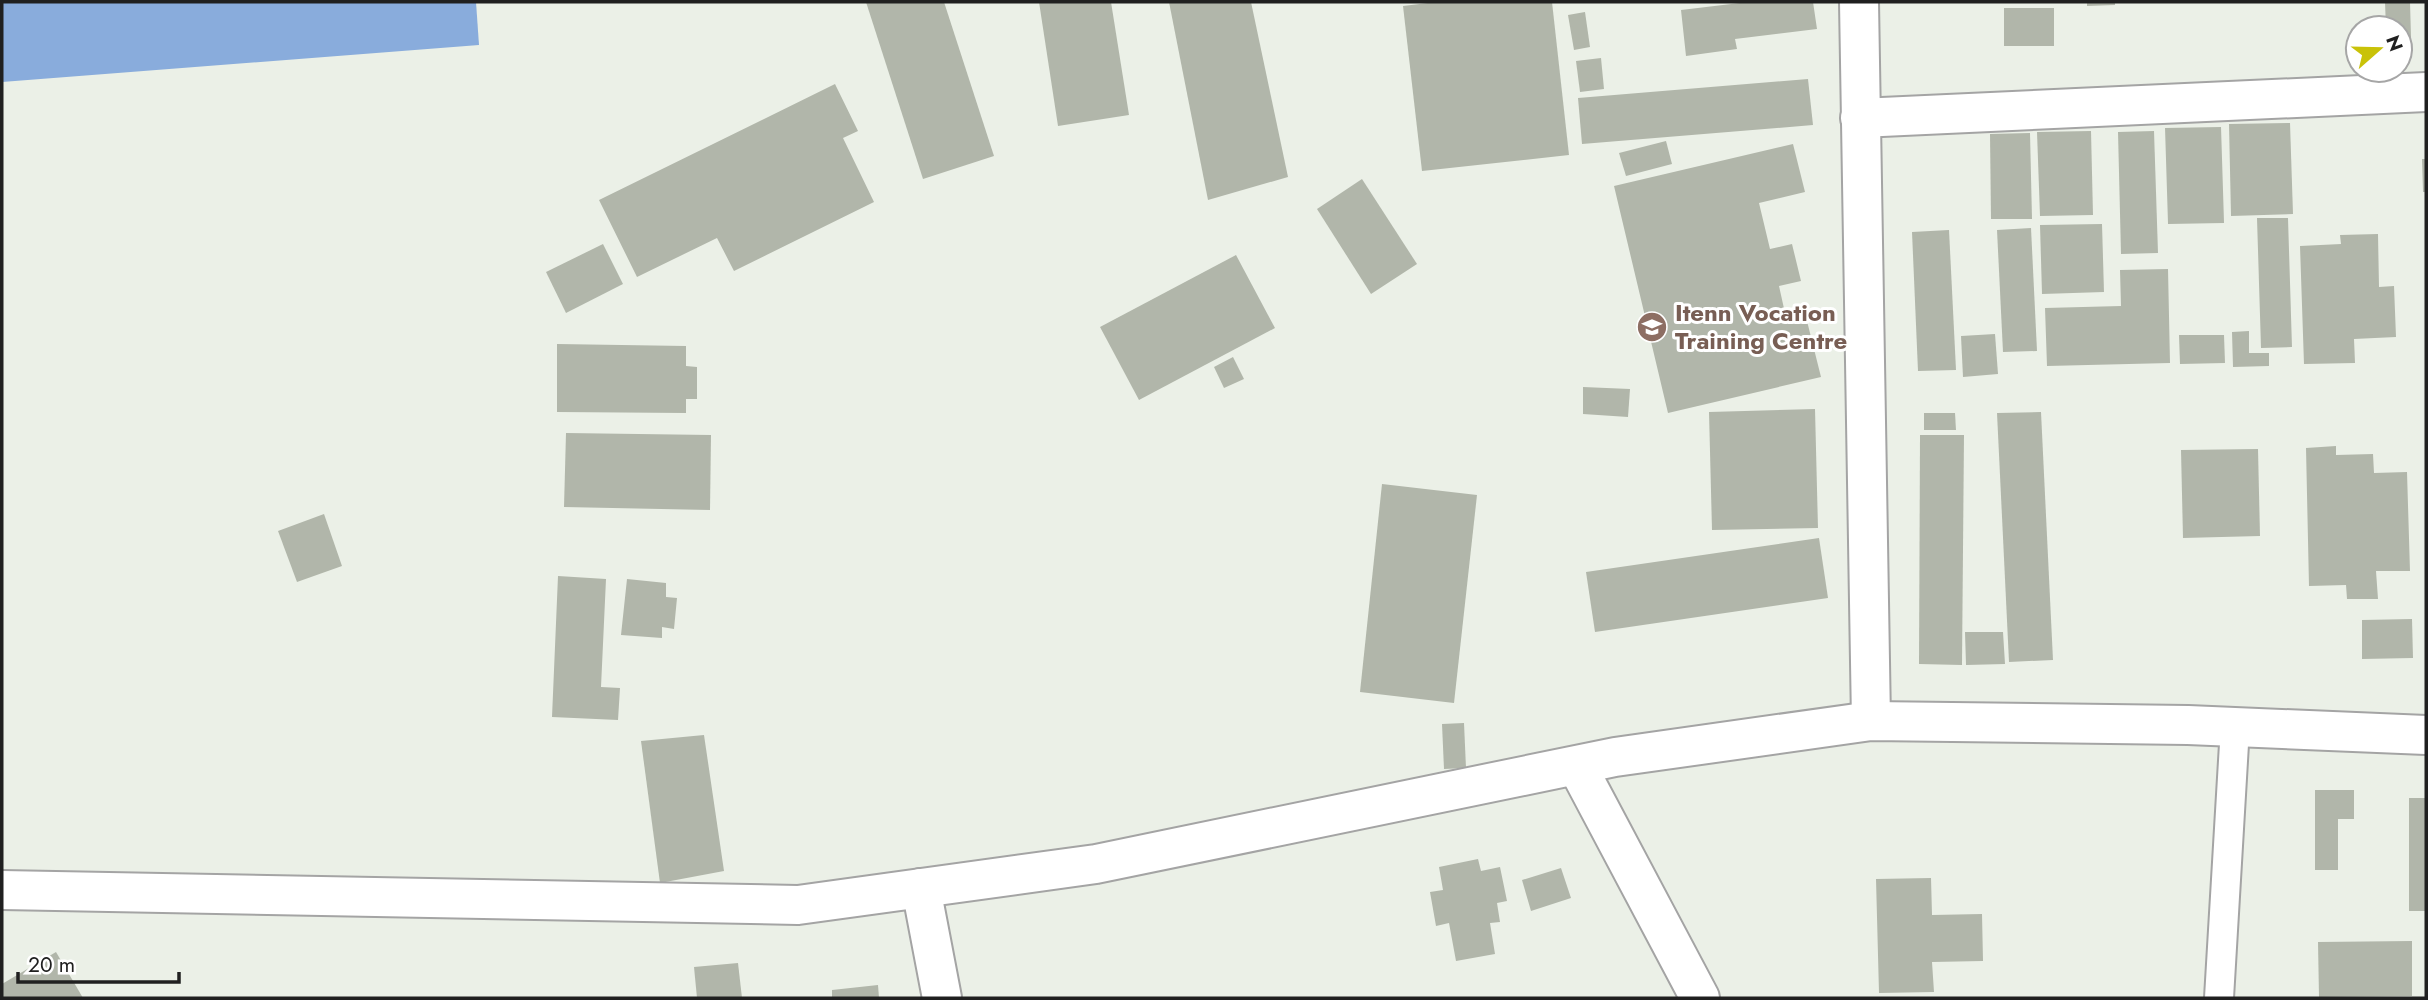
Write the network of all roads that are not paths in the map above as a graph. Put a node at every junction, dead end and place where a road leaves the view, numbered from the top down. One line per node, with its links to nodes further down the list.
1 (1859, 2): 3 (street)
2 (2426, 92): 3 (street)
3 (1860, 118): 4 (street)
4 (1871, 721): 5 (street); 7 (street)
5 (2235, 727): 6 (street); 12 (lane)
6 (2426, 735)
7 (1577, 766): 8 (street); 11 (street)
8 (921, 888): 9 (street); 10 (street)
9 (2, 890)
10 (942, 998)
11 (1700, 998)
12 (2219, 998)

